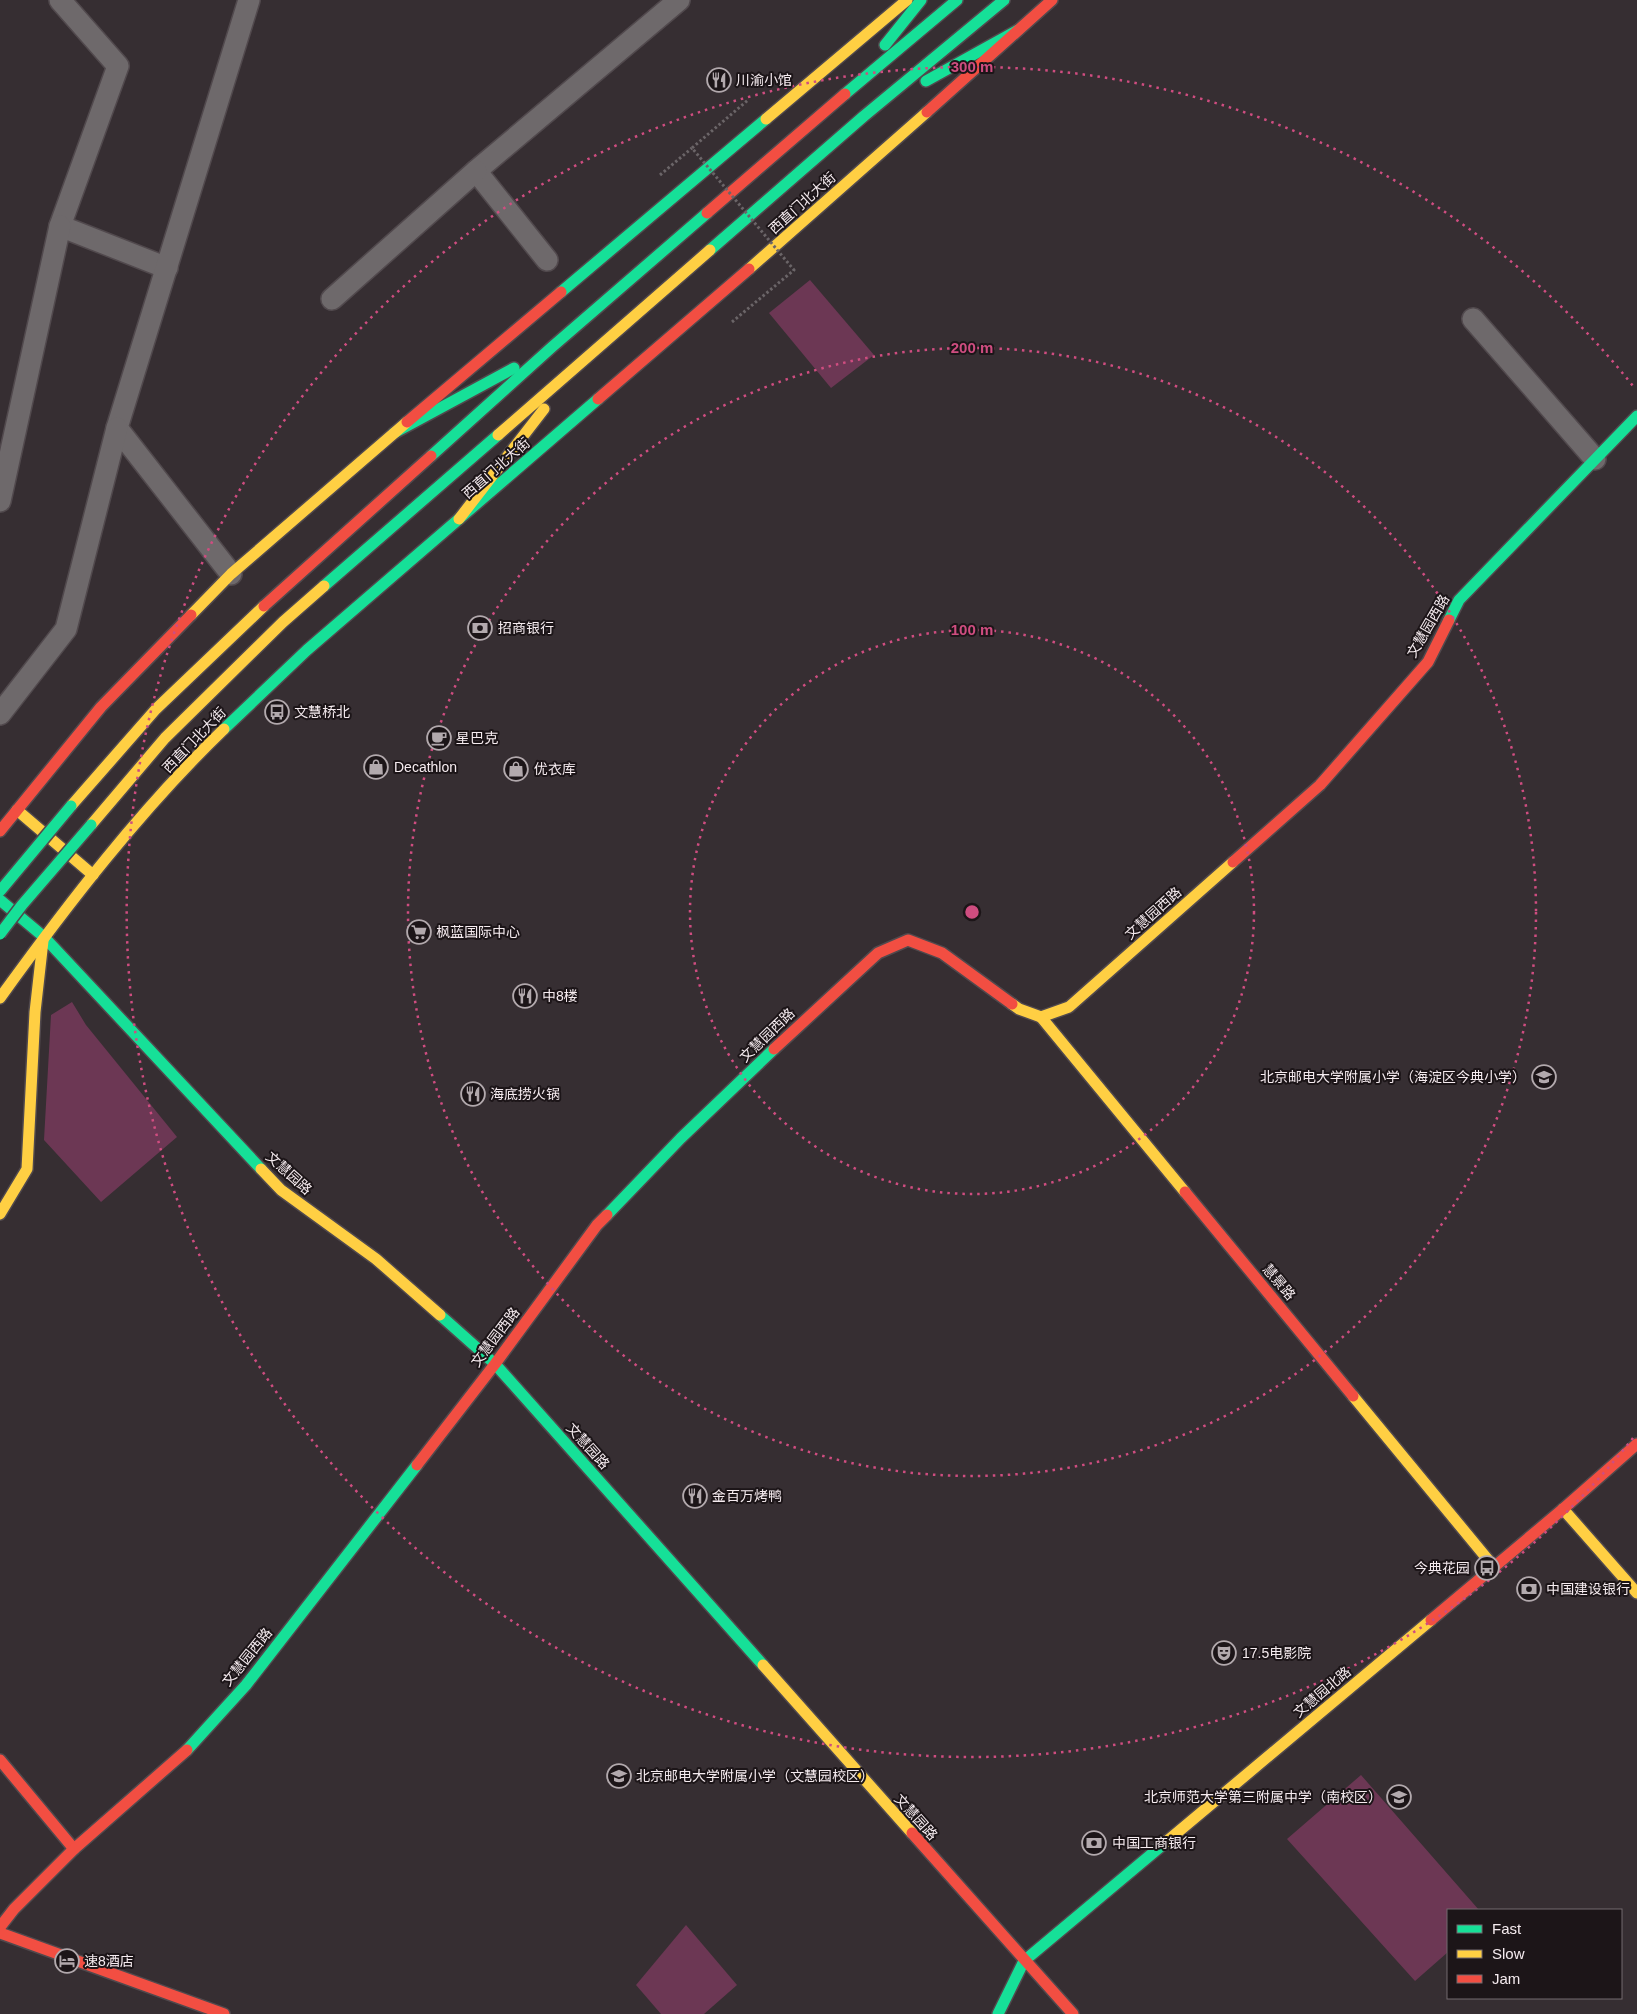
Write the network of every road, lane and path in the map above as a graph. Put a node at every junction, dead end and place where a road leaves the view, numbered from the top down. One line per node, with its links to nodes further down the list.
1 (60, 0): 16 (street)
2 (249, 0): 18 (street)
3 (679, 0): 14 (street)
4 (907, 0): 26 (main road)
5 (921, 0): 10 (main road)
6 (957, 0): 10 (main road)
7 (1004, 0): 12 (main road, 西直门北大街)
8 (1052, 0): 9 (main road, 西直门北大街)
9 (1018, 30): 12 (main road); 29 (main road, 西直门北大街)
10 (848, 91): 22 (main road)
11 (748, 100): 13 (path, bridge)
12 (864, 116): 23 (main road, 西直门北大街)
13 (692, 148): 15 (path); 21 (path, bridge)
14 (476, 171): 17 (street); 19 (street)
15 (660, 175)
16 (60, 226): 18 (street); 28 (street)
17 (547, 260)
18 (167, 268): 25 (street)
19 (332, 299)
20 (1473, 319): 27 (street)
21 (732, 322)
22 (552, 347): 26 (main road); 35 (main road, bridge)
23 (583, 360): 29 (main road); 37 (main road, 西直门北大街, bridge)
24 (1637, 416): 27 (main road, 文慧园西路)
25 (117, 428): 30 (street); 31 (street)
26 (394, 433): 30 (main road)
27 (1595, 459): 40 (main road, 文慧园西路)
28 (0, 501)
29 (459, 519): 34 (main road, 西直门北大街)
30 (231, 574): 32 (main road)
31 (0, 714)
32 (17, 810): 33 (main road); 34 (main road)
33 (0, 831)
34 (93, 875): 38 (main road, 西直门北大街)
35 (0, 891)
36 (0, 900): 38 (main road, 文慧园路)
37 (0, 934)
38 (44, 937): 39 (main road, 西直门北大街); 41 (main road); 42 (main road, 文慧园路)
39 (2, 992)
40 (1041, 1017): 42 (main road, 文慧园西路); 45 (main road, 慧景路)
41 (0, 1214)
42 (495, 1364): 48 (main road, 文慧园西路); 51 (main road, 文慧园路)
43 (1637, 1444): 44 (main road, 文慧园北路)
44 (1563, 1509): 45 (main road, 文慧园北路); 46 (main road)
45 (1494, 1567): 51 (main road, 文慧园北路)
46 (1637, 1593)
47 (0, 1760): 48 (main road)
48 (74, 1849): 49 (main road, 文慧园西路)
49 (0, 1928)
50 (0, 1933): 52 (main road)
51 (1024, 1961): 53 (main road); 54 (main road, 文慧园路)
52 (224, 2014)
53 (998, 2014)
54 (1073, 2014)

